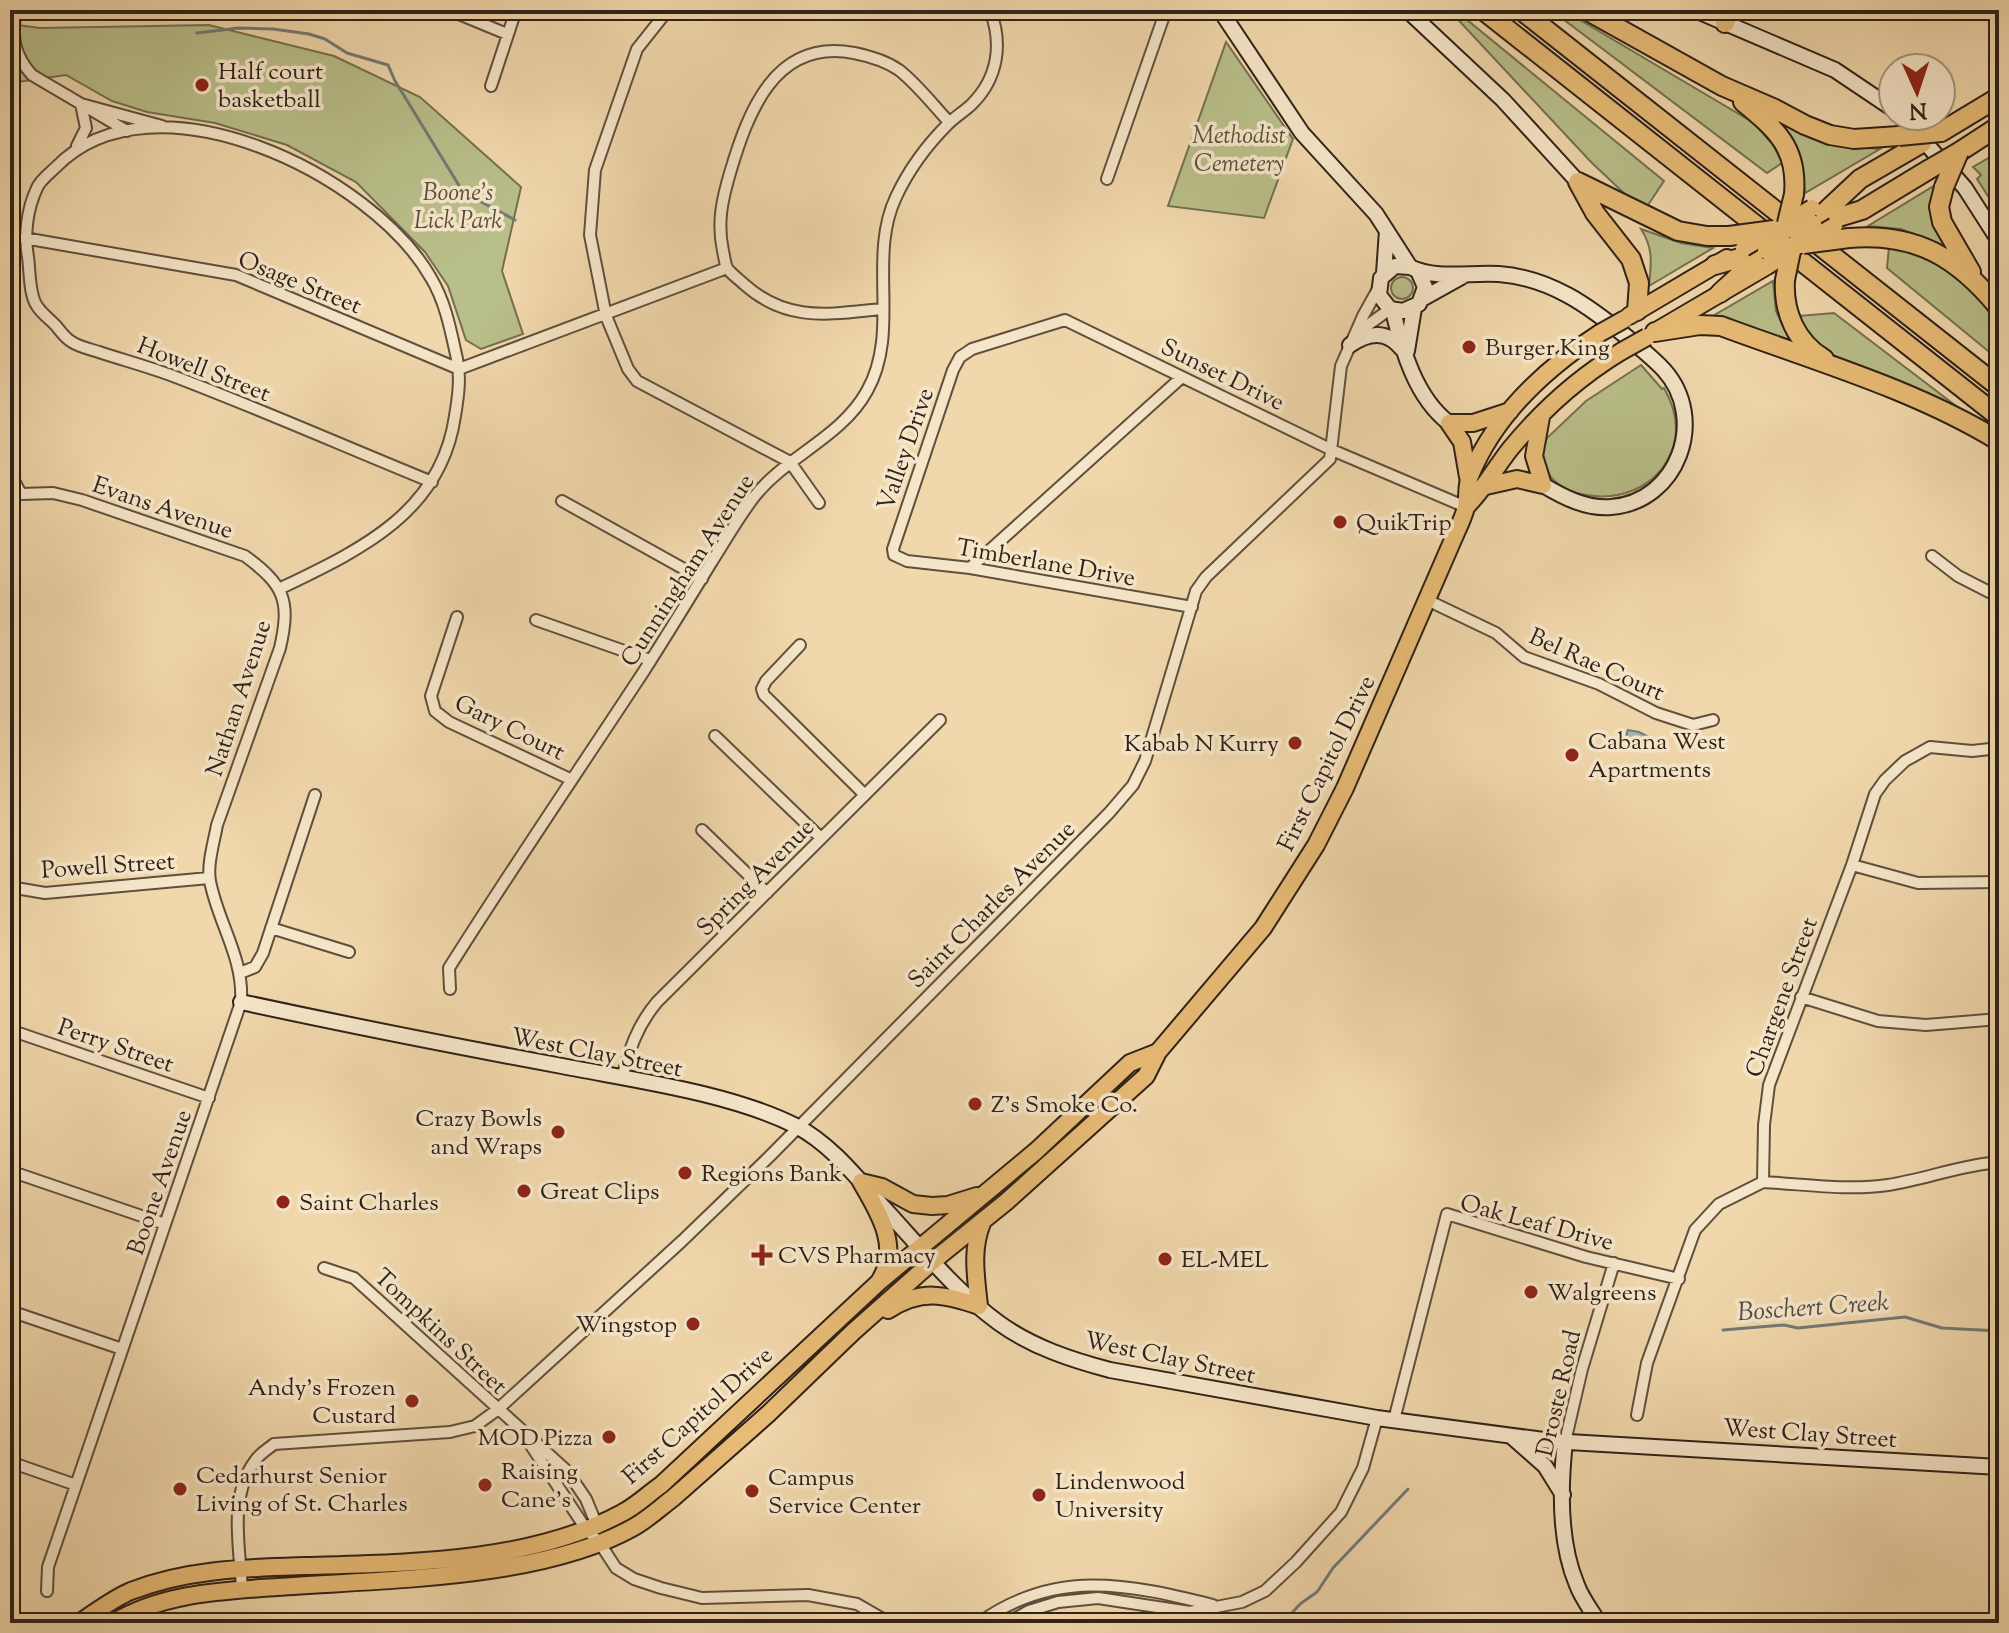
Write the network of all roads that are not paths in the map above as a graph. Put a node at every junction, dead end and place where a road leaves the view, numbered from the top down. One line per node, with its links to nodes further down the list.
1 (16, 10): 19 (street)
2 (449, 10): 14 (street)
3 (516, 10): 14 (street)
4 (668, 10): 50 (street)
5 (990, 10): 20 (street, Cunningham Avenue)
6 (1166, 10): 28 (street)
7 (1220, 10): 32 (street)
8 (1407, 10): 29 (street)
9 (1483, 10): 61 (highway)
10 (1521, 10): 58 (highway)
11 (1586, 10): 16 (highway)
12 (1695, 10): 13 (street)
13 (1728, 16): 18 (street)
14 (507, 34): 15 (street)
15 (491, 86)
16 (1722, 86): 25 (highway); 31 (highway, bridge)
17 (1999, 97): 25 (highway, bridge)
18 (1877, 98)
19 (81, 104): 22 (street); 23 (street); 26 (street)
20 (949, 122): 38 (street); 47 (street, Cunningham Avenue)
21 (1999, 126): 27 (highway)
22 (172, 129): 23 (street); 56 (street)
23 (127, 131): 26 (street)
24 (1916, 132): 34 (street)
25 (1904, 143): 30 (highway)
26 (74, 151): 33 (street)
27 (1959, 152): 30 (highway, bridge); 42 (highway, bridge)
28 (1107, 179)
29 (1578, 182): 31 (highway, bridge); 49 (highway)
30 (1822, 219): 31 (highway, bridge); 35 (highway, bridge)
31 (1781, 227): 36 (highway, bridge)
32 (1387, 231): 39 (street); 40 (street)
33 (24, 238): 56 (street, Osage Street); 68 (street, Howell Street)
34 (1999, 241)
35 (1796, 247): 36 (highway, bridge); 42 (highway, bridge); 55 (highway, bridge)
36 (1757, 255): 37 (highway); 44 (highway)
37 (1715, 265): 49 (main road, First Capitol Drive)
38 (727, 268): 47 (street); 50 (street)
39 (1414, 269): 40 (street); 41 (street); 45 (street)
40 (1384, 273): 43 (street)
41 (1465, 275): 45 (street); 69 (street)
42 (1977, 281): 46 (highway)
43 (1378, 289): 48 (street); 52 (street, Saint Charles Avenue)
44 (1720, 293): 51 (main road, First Capitol Drive)
45 (1418, 303): 48 (street); 53 (street)
46 (1999, 308)
47 (882, 309): 65 (street, Cunningham Avenue)
48 (1392, 310): 52 (street); 53 (street)
49 (1631, 315): 59 (main road, First Capitol Drive, bridge)
50 (606, 316): 56 (street); 65 (street)
51 (1651, 334): 55 (highway); 60 (main road, First Capitol Drive, bridge)
52 (1352, 340): 53 (street); 64 (street, Saint Charles Avenue)
53 (1407, 355): 62 (street)
54 (960, 357): 57 (street, Sunset Drive); 75 (street, Valley Drive)
55 (1840, 368): 63 (highway)
56 (459, 369): 68 (street)
57 (1182, 377): 64 (street, Sunset Drive); 77 (street)
58 (1999, 387)
59 (1510, 411): 62 (main road); 67 (main road, First Capitol Drive)
60 (1542, 412): 69 (main road); 70 (main road, First Capitol Drive)
61 (1999, 417)
62 (1449, 423): 67 (main road)
63 (1999, 441)
64 (1332, 450): 74 (street, Sunset Drive); 82 (street, Saint Charles Avenue)
65 (790, 462): 73 (street); 78 (street, Cunningham Avenue)
66 (10, 473): 71 (street)
67 (1468, 479): 74 (main road, First Capitol Drive)
68 (432, 482): 79 (street)
69 (1543, 485): 70 (main road)
70 (1486, 486): 74 (main road, First Capitol Drive)
71 (15, 496): 79 (street, Evans Avenue)
72 (562, 501): 78 (street)
73 (819, 503)
74 (1466, 507): 81 (main road, First Capitol Drive)
75 (894, 555): 77 (street, Timberlane Drive)
76 (1932, 556): 80 (street)
77 (970, 568): 82 (street, Timberlane Drive)
78 (702, 579): 86 (street, Cunningham Avenue)
79 (281, 588): 97 (street, Nathan Avenue)
80 (1999, 597)
81 (1427, 600): 88 (street, Bel Rae Court); 109 (main road, First Capitol Drive)
82 (1192, 607): 112 (street, Saint Charles Avenue)
83 (457, 617): 91 (street, Gary Court)
84 (536, 620): 86 (street)
85 (800, 645): 93 (street)
86 (650, 660): 91 (street, Cunningham Avenue)
87 (940, 720): 93 (street, Spring Avenue)
88 (1713, 720)
89 (715, 736): 95 (street)
90 (1999, 748): 96 (street, Chargene Street)
91 (570, 779): 104 (street, Cunningham Avenue)
92 (315, 795): 101 (street)
93 (865, 795): 95 (street, Spring Avenue)
94 (702, 830): 100 (street)
95 (821, 838): 100 (street, Spring Avenue)
96 (1852, 865): 98 (street); 105 (street, Chargene Street)
97 (209, 878): 99 (street, Powell Street); 103 (street, Nathan Avenue)
98 (1999, 882)
99 (10, 887)
100 (767, 893): 110 (street, Spring Avenue)
101 (271, 928): 102 (street); 103 (street)
102 (349, 952)
103 (240, 973): 106 (street, Boone Avenue)
104 (450, 989)
105 (1801, 997): 107 (street); 116 (street, Chargene Street)
106 (241, 1002): 110 (street, West Clay Street); 111 (street, Boone Avenue)
107 (1999, 1019)
108 (10, 1030): 111 (street, Perry Street)
109 (1158, 1052): 117 (main road, First Capitol Drive); 118 (main road, First Capitol Drive)
110 (622, 1078): 112 (street, West Clay Street)
111 (209, 1098): 119 (street, Boone Avenue)
112 (799, 1127): 115 (street, West Clay Street); 130 (street, Saint Charles Avenue)
113 (1999, 1162): 116 (street)
114 (10, 1171): 119 (street)
115 (861, 1182): 117 (main road); 120 (street, West Clay Street); 125 (main road)
116 (1763, 1182): 124 (street)
117 (989, 1190): 120 (main road, First Capitol Drive)
118 (983, 1220): 121 (main road, First Capitol Drive); 126 (main road)
119 (165, 1224): 129 (street, Boone Avenue)
120 (919, 1247): 121 (street, West Clay Street); 125 (main road, First Capitol Drive)
121 (933, 1261): 126 (street, West Clay Street); 128 (main road, First Capitol Drive)
122 (1614, 1263): 124 (street, Oak Leaf Drive); 133 (street, Oak Leaf Drive); 136 (street, Droste Road)
123 (324, 1268): 130 (street, Tompkins Street)
124 (1679, 1279): 131 (street)
125 (880, 1281): 141 (main road, First Capitol Drive)
126 (979, 1306): 128 (main road); 132 (street, West Clay Street)
127 (10, 1311): 129 (street)
128 (853, 1332): 142 (main road, First Capitol Drive)
129 (122, 1349): 139 (street, Boone Avenue)
130 (497, 1410): 134 (street, Tompkins Street); 143 (street)
131 (1637, 1415)
132 (1377, 1418): 133 (street, West Clay Street); 146 (street)
133 (1394, 1420): 135 (street, West Clay Street)
134 (524, 1435): 141 (street, Tompkins Street); 141 (street, Tompkins Street)
135 (1511, 1436): 136 (street, West Clay Street); 140 (street)
136 (1565, 1442): 138 (street, West Clay Street); 140 (street, Droste Road)
137 (10, 1462): 139 (street)
138 (1999, 1467)
139 (76, 1485): 145 (street, Boone Avenue)
140 (1563, 1495): 152 (street, Droste Road)
141 (592, 1526): 142 (street, Tompkins Street); 143 (main road, First Capitol Drive)
142 (599, 1542): 144 (main road, First Capitol Drive); 149 (street)
143 (241, 1568): 144 (street); 147 (main road, First Capitol Drive)
144 (242, 1589): 148 (main road, First Capitol Drive)
145 (47, 1591)
146 (1218, 1606): 150 (street); 151 (street)
147 (79, 1623)
148 (113, 1623)
149 (890, 1623)
150 (979, 1623)
151 (1007, 1623)
152 (1599, 1623)

